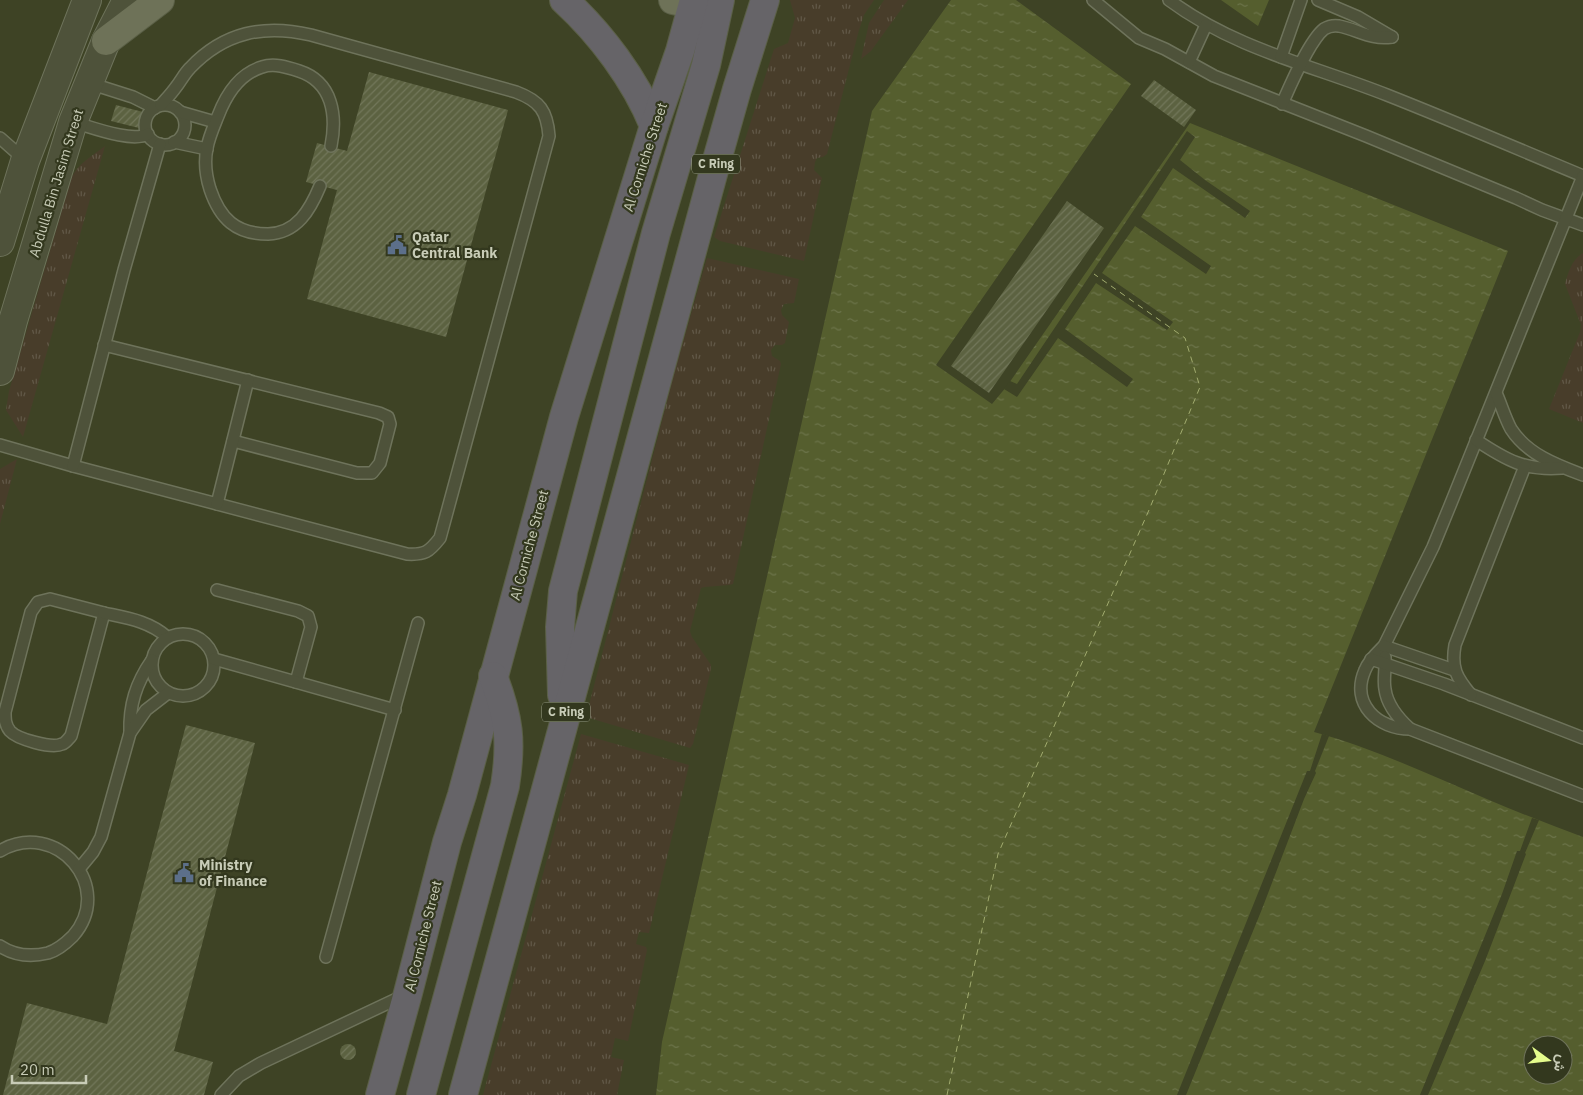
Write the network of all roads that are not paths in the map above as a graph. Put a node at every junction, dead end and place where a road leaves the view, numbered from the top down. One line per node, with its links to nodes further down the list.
1 (87, 0): 30 (street)
2 (127, 0): 13 (street, Abdulla Bin Jasim Street)
3 (160, 0): 13 (main road)
4 (564, 0): 23 (highway)
5 (720, 0): 65 (highway)
6 (765, 0): 65 (highway, C Ring)
7 (1093, 0): 15 (lane)
8 (1169, 0): 12 (lane)
9 (1301, 0): 14 (lane)
10 (1318, 0): 16 (lane)
11 (691, 1): 23 (highway, Al Corniche Street)
12 (1206, 25): 14 (lane); 15 (lane)
13 (106, 41): 17 (street, Abdulla Bin Jasim Street)
14 (1281, 57): 16 (lane)
15 (1189, 62): 18 (lane)
16 (1301, 64): 18 (lane); 31 (lane)
17 (89, 83): 19 (lane); 21 (street, Abdulla Bin Jasim Street)
18 (1282, 104): 33 (lane)
19 (158, 106): 20 (lane); 24 (lane); 47 (lane)
20 (180, 112): 22 (lane); 26 (lane)
21 (73, 122): 24 (lane); 37 (street, Abdulla Bin Jasim Street)
22 (216, 122): 28 (lane); 29 (lane)
23 (654, 126): 60 (highway, Al Corniche Street)
24 (148, 134): 27 (lane)
25 (0, 138): 30 (lane)
26 (174, 142): 27 (lane); 29 (lane)
27 (160, 144): 36 (lane)
28 (331, 146)
29 (207, 148): 32 (lane)
30 (25, 160): 35 (street)
31 (1583, 176): 33 (lane)
32 (320, 186)
33 (1564, 219): 34 (lane); 39 (lane)
34 (1583, 225)
35 (0, 242)
36 (104, 345): 38 (lane); 43 (lane)
37 (0, 371)
38 (248, 380): 41 (lane); 41 (lane)
39 (1496, 392): 40 (lane); 45 (lane)
40 (1476, 440): 44 (lane); 53 (lane)
41 (233, 441): 47 (lane)
42 (0, 445): 43 (lane)
43 (73, 466): 47 (lane)
44 (1525, 466): 45 (lane); 52 (lane)
45 (1564, 468): 46 (lane)
46 (1583, 475)
47 (217, 504)
48 (217, 590): 61 (lane)
49 (104, 613): 49 (lane); 51 (lane)
50 (418, 623): 64 (lane)
51 (167, 638): 54 (lane); 56 (lane)
52 (1455, 645): 57 (lane); 59 (lane)
53 (1384, 646): 55 (lane); 57 (lane); 58 (lane)
54 (214, 659): 61 (lane); 62 (lane)
55 (1371, 659): 58 (lane); 66 (lane)
56 (152, 660): 62 (lane); 67 (lane)
57 (1429, 662): 59 (lane)
58 (1386, 664): 63 (lane); 66 (lane)
59 (1454, 670): 63 (lane)
60 (493, 676): 74 (highway, Al Corniche Street); 77 (highway)
61 (296, 682): 64 (lane)
62 (168, 693): 67 (lane)
63 (1471, 695): 68 (lane)
64 (394, 710): 73 (lane)
65 (563, 722): 78 (highway, C Ring)
66 (1410, 729): 69 (lane)
67 (130, 733): 71 (lane)
68 (1583, 738)
69 (1583, 796)
70 (0, 851): 71 (lane)
71 (79, 868): 72 (lane)
72 (0, 946)
73 (326, 957)
74 (408, 993): 75 (lane); 76 (highway, Al Corniche Street)
75 (221, 1095)
76 (380, 1095)
77 (421, 1095)
78 (463, 1095)

